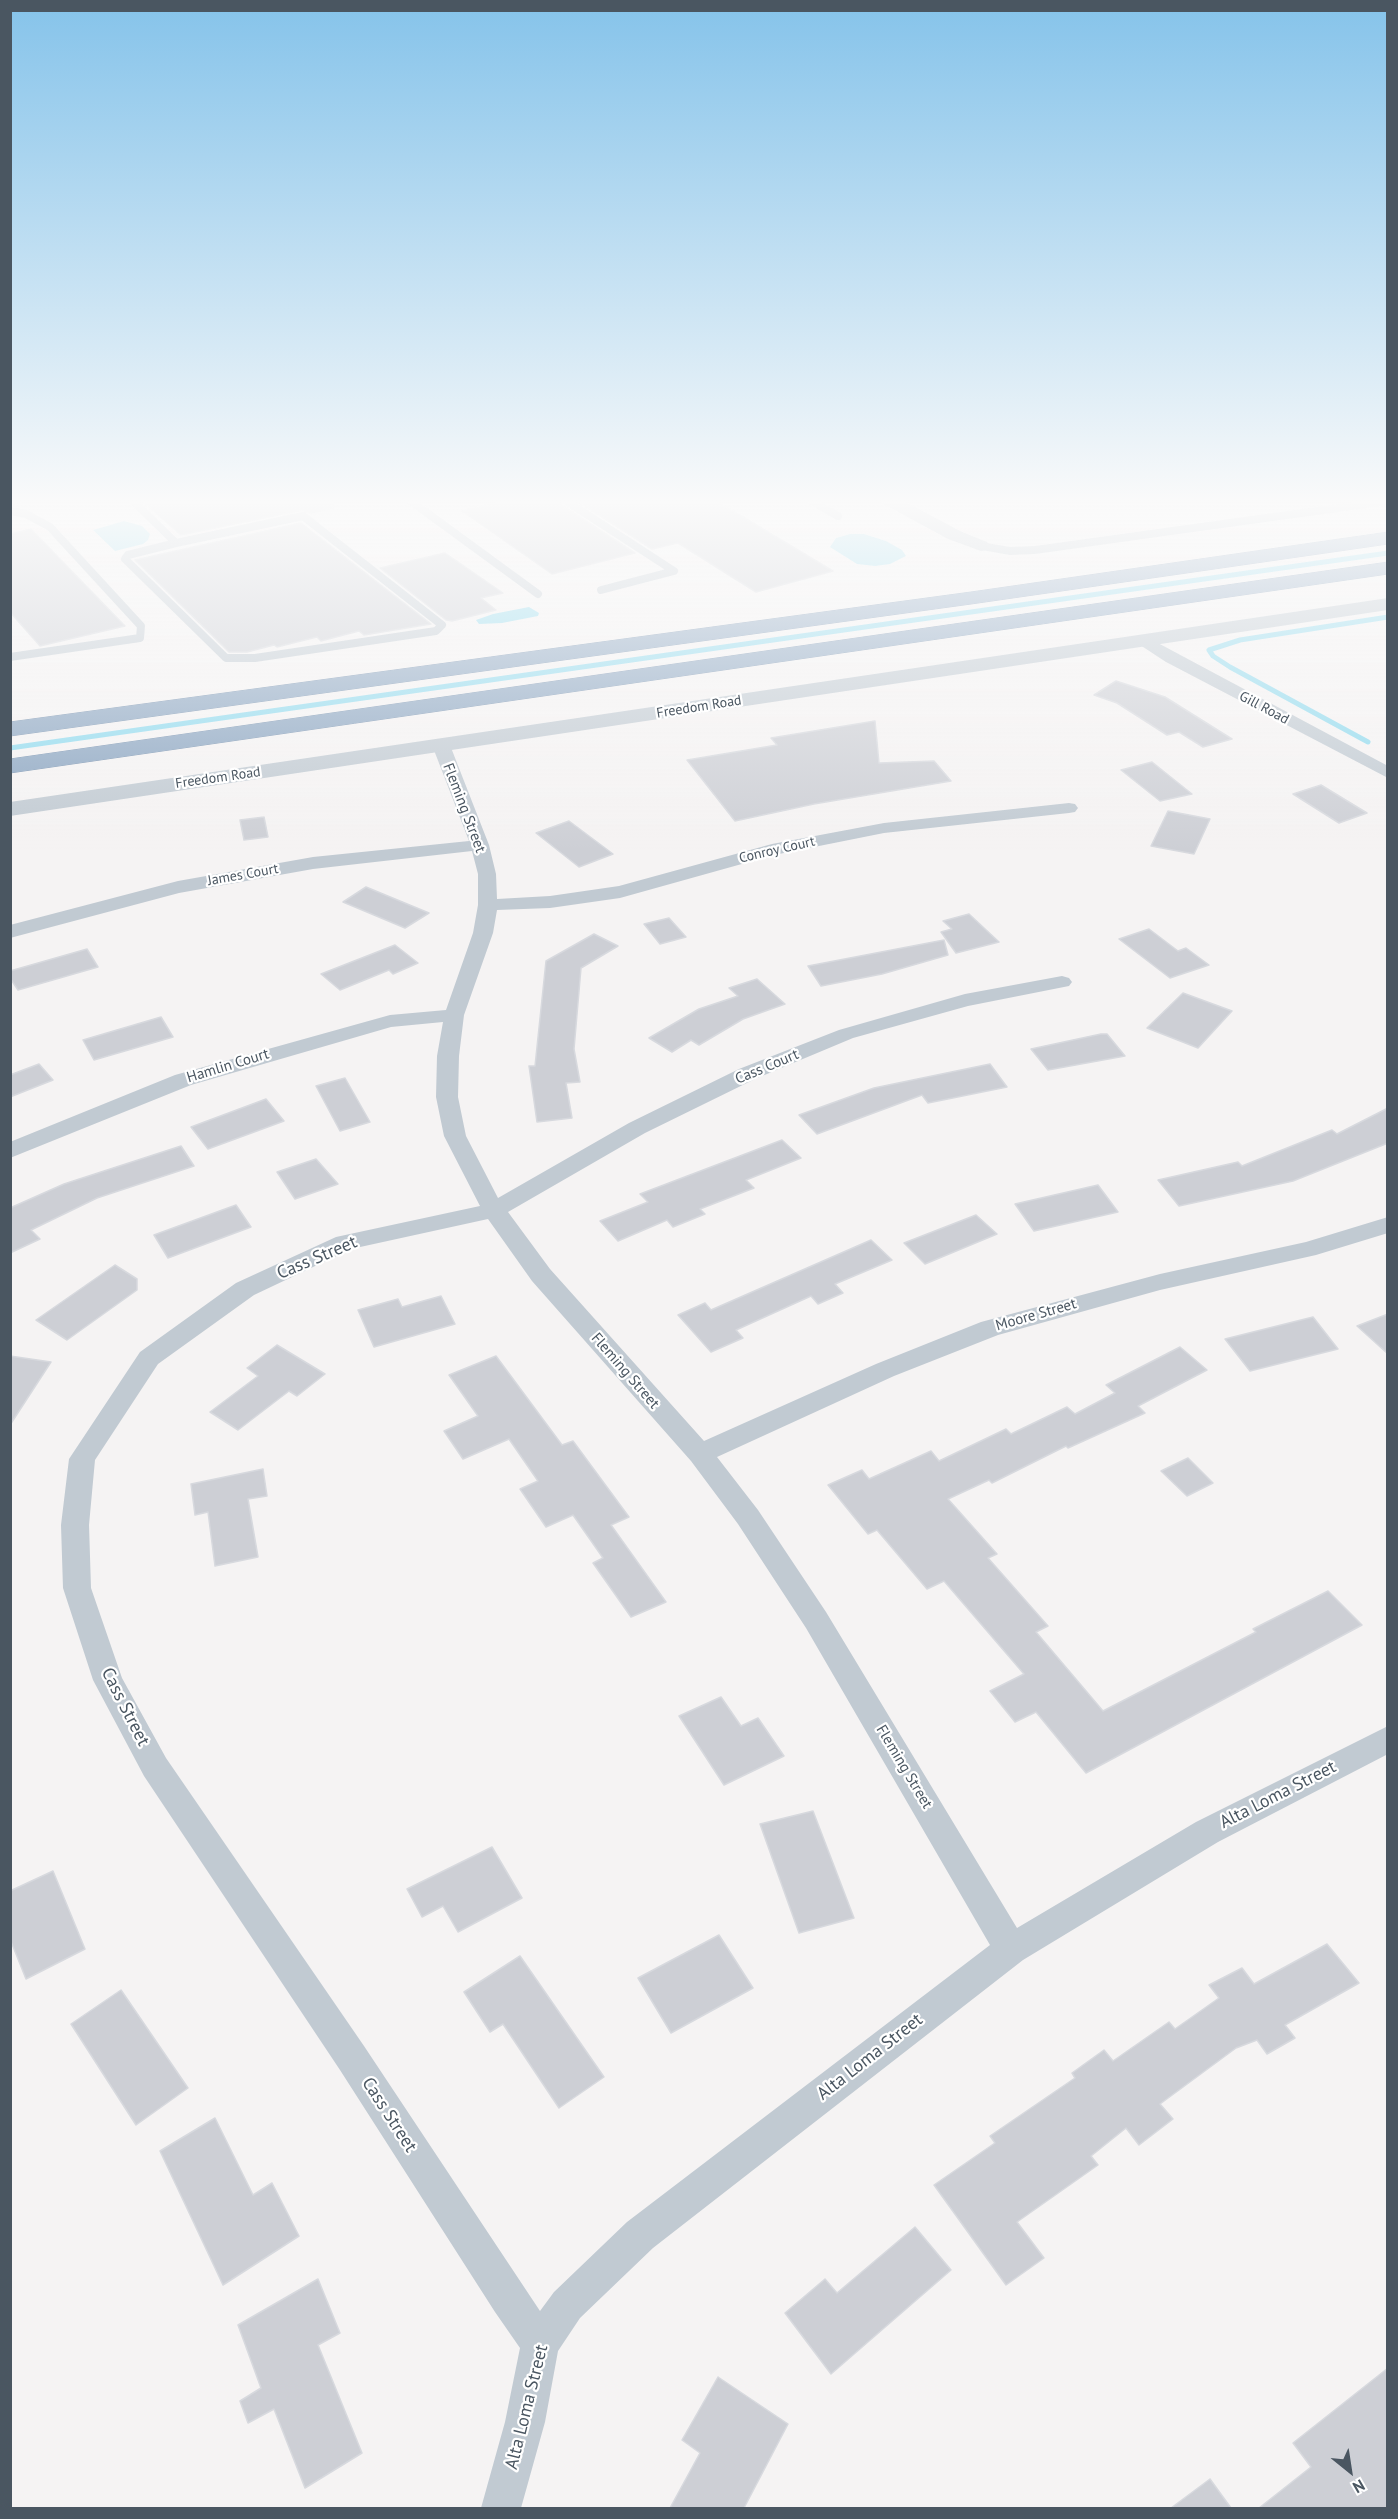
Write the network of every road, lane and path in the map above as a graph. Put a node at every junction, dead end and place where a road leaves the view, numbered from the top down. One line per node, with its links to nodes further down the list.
1 (132, 617): 8 (lane)
2 (184, 617): 3 (lane)
3 (431, 617)
4 (832, 617): 9 (highway)
5 (1050, 617): 11 (highway)
6 (1303, 617): 7 (street, Freedom Road)
7 (1143, 640): 10 (street, Freedom Road); 12 (street, Gill Road)
8 (10, 657)
9 (10, 729)
10 (441, 745): 14 (street, Freedom Road); 15 (street, Fleming Street)
11 (10, 766)
12 (1388, 773)
13 (1069, 808): 16 (street, Conroy Court)
14 (10, 809)
15 (480, 845): 16 (street, Fleming Street); 17 (street, James Court)
16 (488, 905): 19 (street, Fleming Street)
17 (10, 932)
18 (1062, 982): 21 (street, Cass Court)
19 (454, 1015): 20 (street, Hamlin Court); 21 (street, Fleming Street)
20 (10, 1151)
21 (494, 1210): 23 (street, Fleming Street); 26 (street, Cass Street)
22 (1388, 1225): 23 (street, Moore Street)
23 (700, 1454): 25 (street, Fleming Street)
24 (1388, 1739): 25 (street, Alta Loma Street)
25 (1011, 1949): 26 (street, Alta Loma Street)
26 (540, 2343): 27 (street, Alta Loma Street)
27 (501, 2508)

